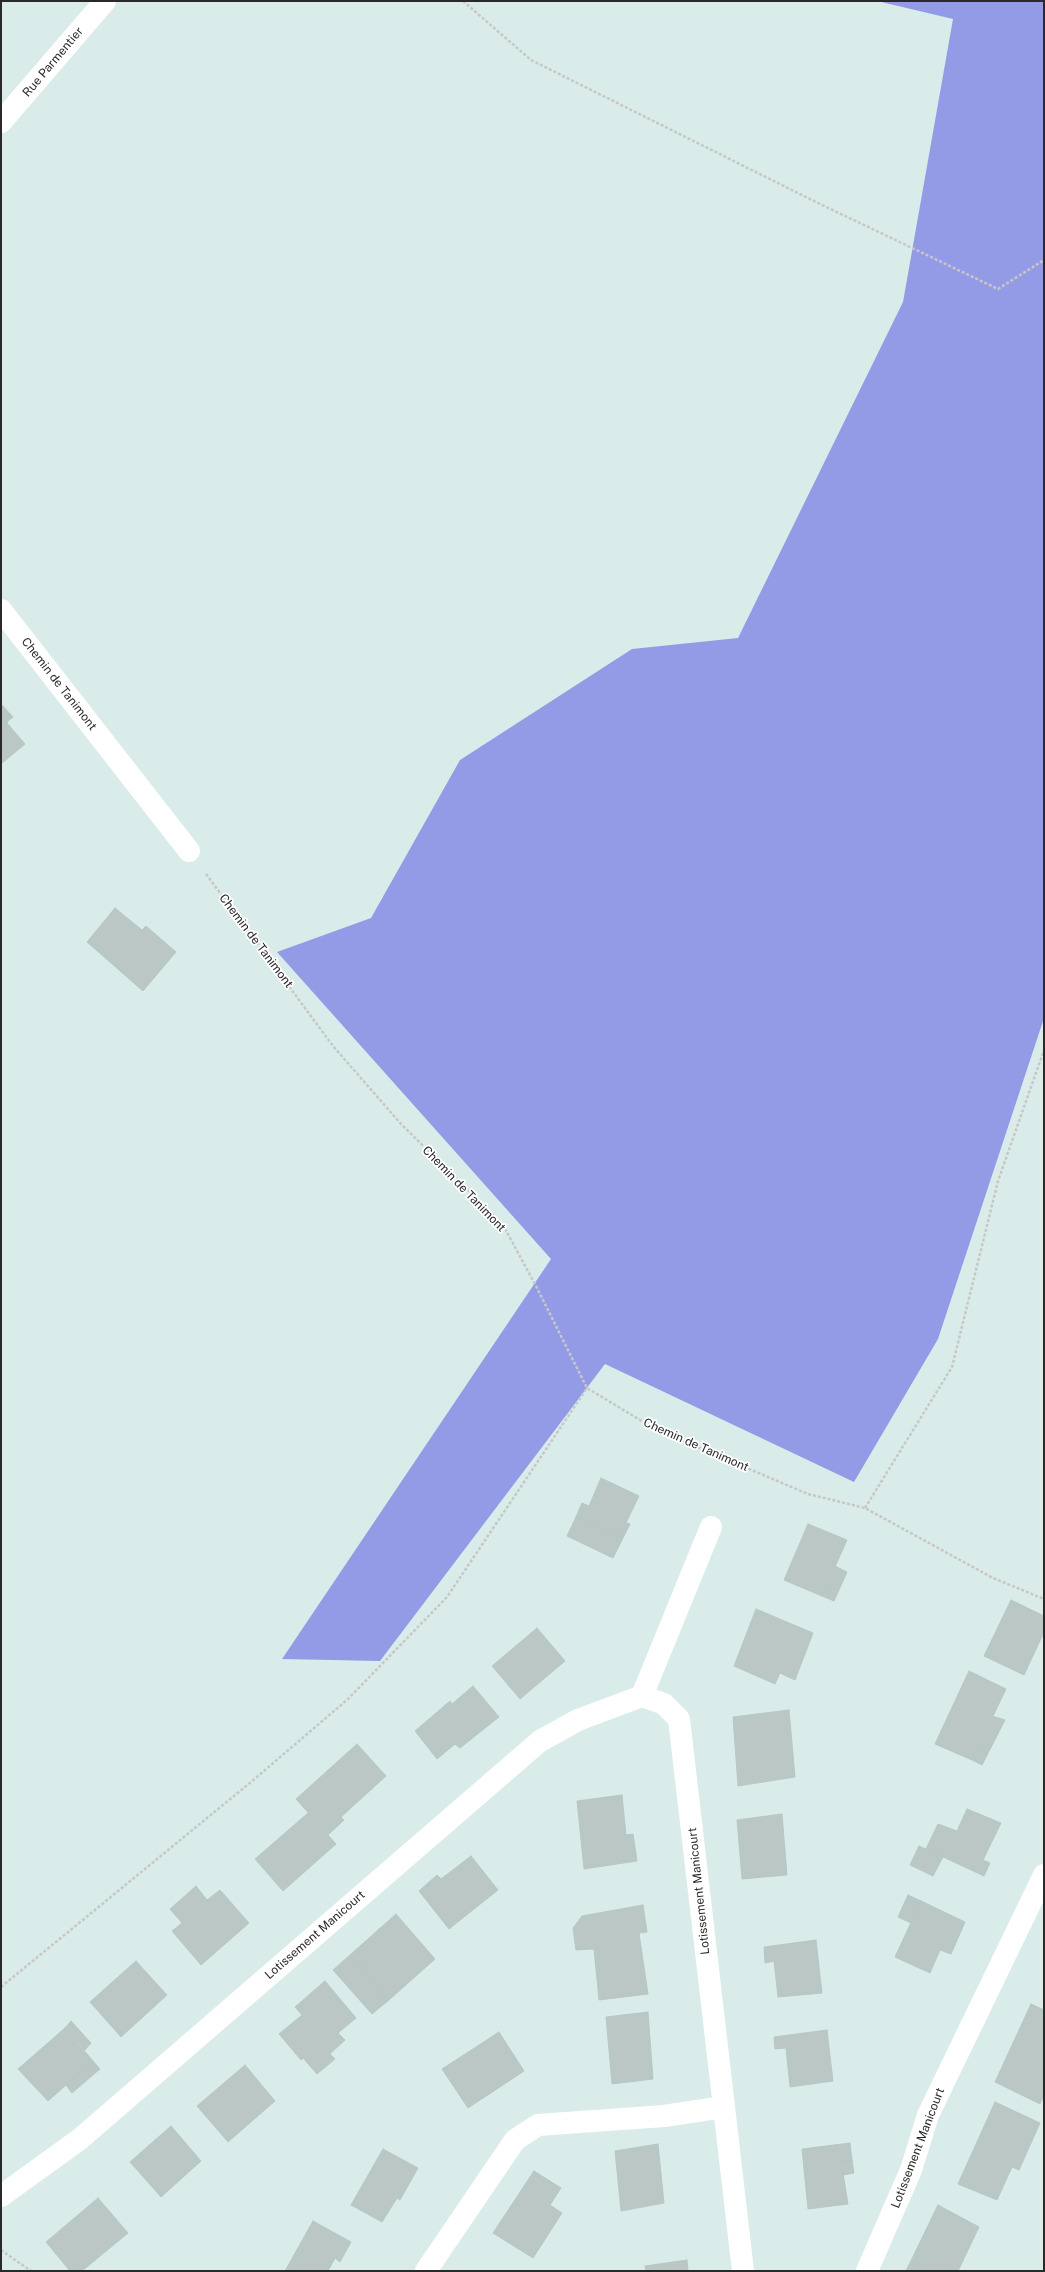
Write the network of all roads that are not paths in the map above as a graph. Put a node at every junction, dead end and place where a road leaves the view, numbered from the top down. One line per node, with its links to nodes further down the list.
1 (104, 1): 2 (street, Rue Parmentier)
2 (1, 122)
3 (1, 610): 4 (street, Chemin de Tanimont)
4 (189, 851)
5 (711, 1527): 6 (street)
6 (642, 1696): 8 (street, Lotissement Manicourt); 9 (street, Lotissement Manicourt)
7 (1044, 1875): 12 (street, Lotissement Manicourt)
8 (724, 2107): 10 (street); 11 (street, Lotissement Manicourt)
9 (1, 2196)
10 (426, 2271)
11 (743, 2271)
12 (867, 2271)

